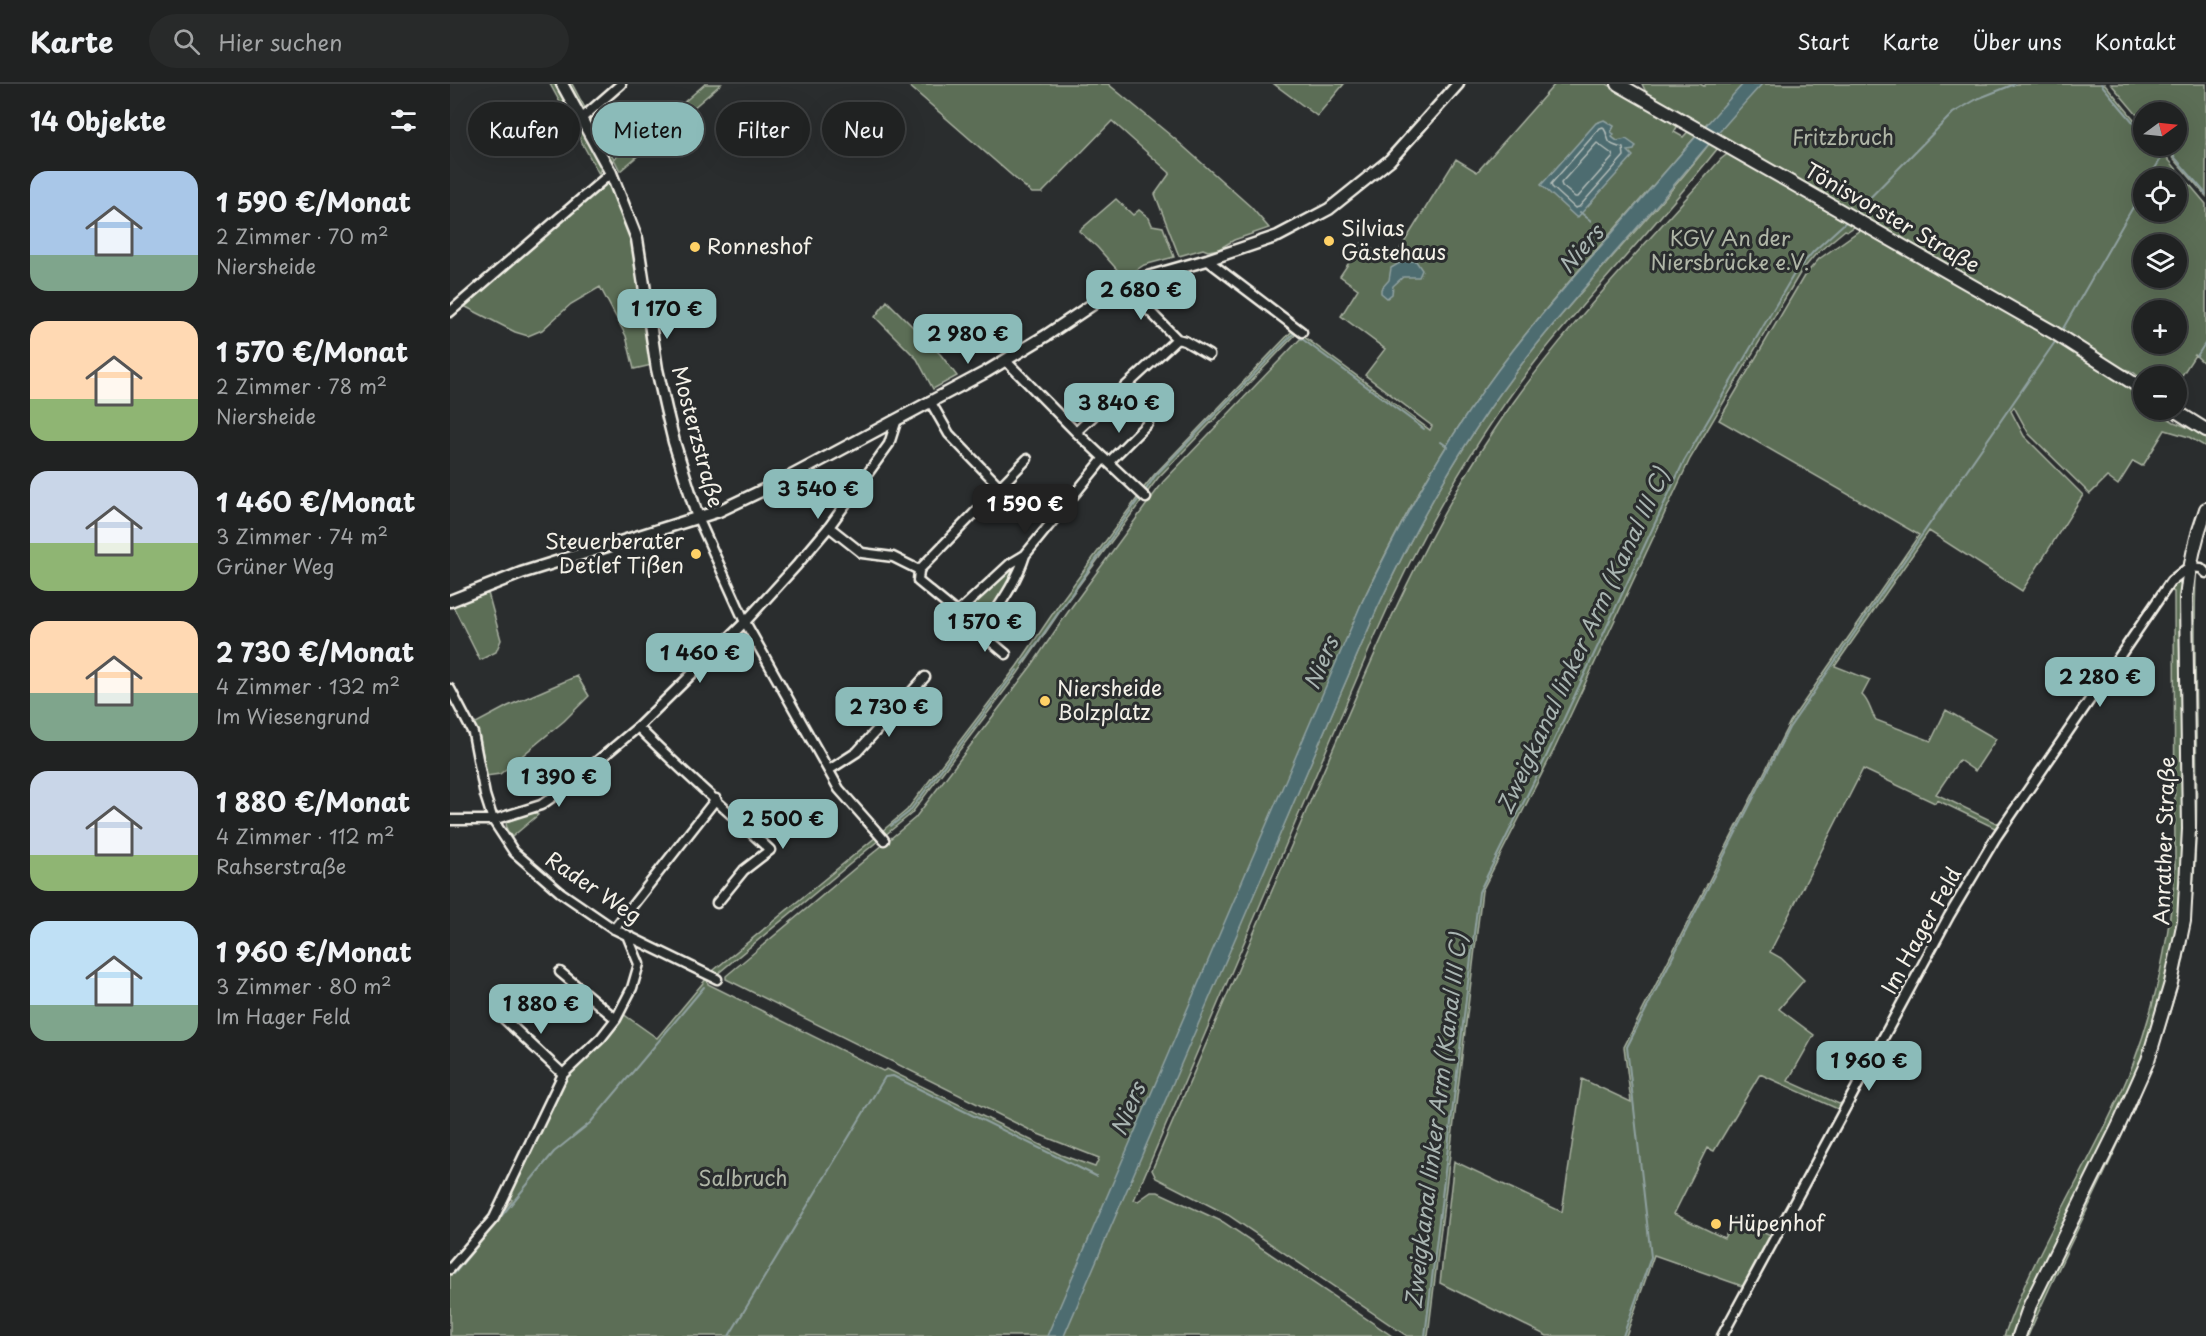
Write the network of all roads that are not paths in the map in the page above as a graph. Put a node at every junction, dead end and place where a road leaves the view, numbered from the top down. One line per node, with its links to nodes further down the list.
1 (562, 84): 5 (street, Mosterzstraße)
2 (621, 84): 5 (street)
3 (1458, 84): 7 (street)
4 (1618, 84): 14 (main road, Tönisvorster Straße)
5 (581, 119): 6 (street, Mosterzstraße)
6 (610, 173): 9 (street); 26 (street, Mosterzstraße)
7 (1208, 260): 8 (street); 10 (street)
8 (1123, 284): 11 (street); 13 (street)
9 (450, 312)
10 (1302, 332)
11 (1176, 339): 12 (street); 20 (street)
12 (1209, 355)
13 (1006, 361): 15 (street); 20 (street)
14 (2133, 383)
15 (930, 401): 17 (street); 23 (street)
16 (2187, 418): 19 (main road)
17 (897, 419): 26 (street); 27 (street)
18 (1148, 423): 22 (street)
19 (2206, 430)
20 (1076, 432): 22 (street)
21 (1028, 459): 23 (street)
22 (1106, 460): 24 (street); 28 (street)
23 (1000, 487): 30 (street)
24 (1146, 498)
25 (2206, 509): 29 (main road, Anrather Straße)
26 (698, 518): 32 (street); 34 (street, Mosterzstraße)
27 (829, 527): 30 (street); 34 (street)
28 (1025, 555): 33 (street); 35 (street)
29 (2189, 567): 31 (street); 54 (street, Im Hager Feld); 55 (main road, Anrather Straße)
30 (919, 570): 33 (street)
31 (2206, 573)
32 (450, 601)
33 (957, 613): 35 (street)
34 (745, 622): 39 (street); 40 (street, Mosterzstraße)
35 (981, 633): 36 (street)
36 (1006, 654)
37 (925, 677): 40 (street)
38 (450, 689): 43 (street, Rader Weg)
39 (638, 727): 41 (street); 43 (street)
40 (829, 770): 44 (street, Mosterzstraße)
41 (716, 799): 45 (street); 46 (street)
42 (450, 819): 43 (street)
43 (493, 819): 46 (street, Rader Weg)
44 (884, 840)
45 (717, 903)
46 (614, 929): 47 (street, Rader Weg)
47 (626, 935): 49 (street, Rader Weg); 51 (street)
48 (560, 972): 51 (street)
49 (717, 979)
50 (501, 1016): 52 (street)
51 (616, 1019): 52 (street)
52 (563, 1074): 53 (street)
53 (450, 1269)
54 (1722, 1336)
55 (2019, 1336)

